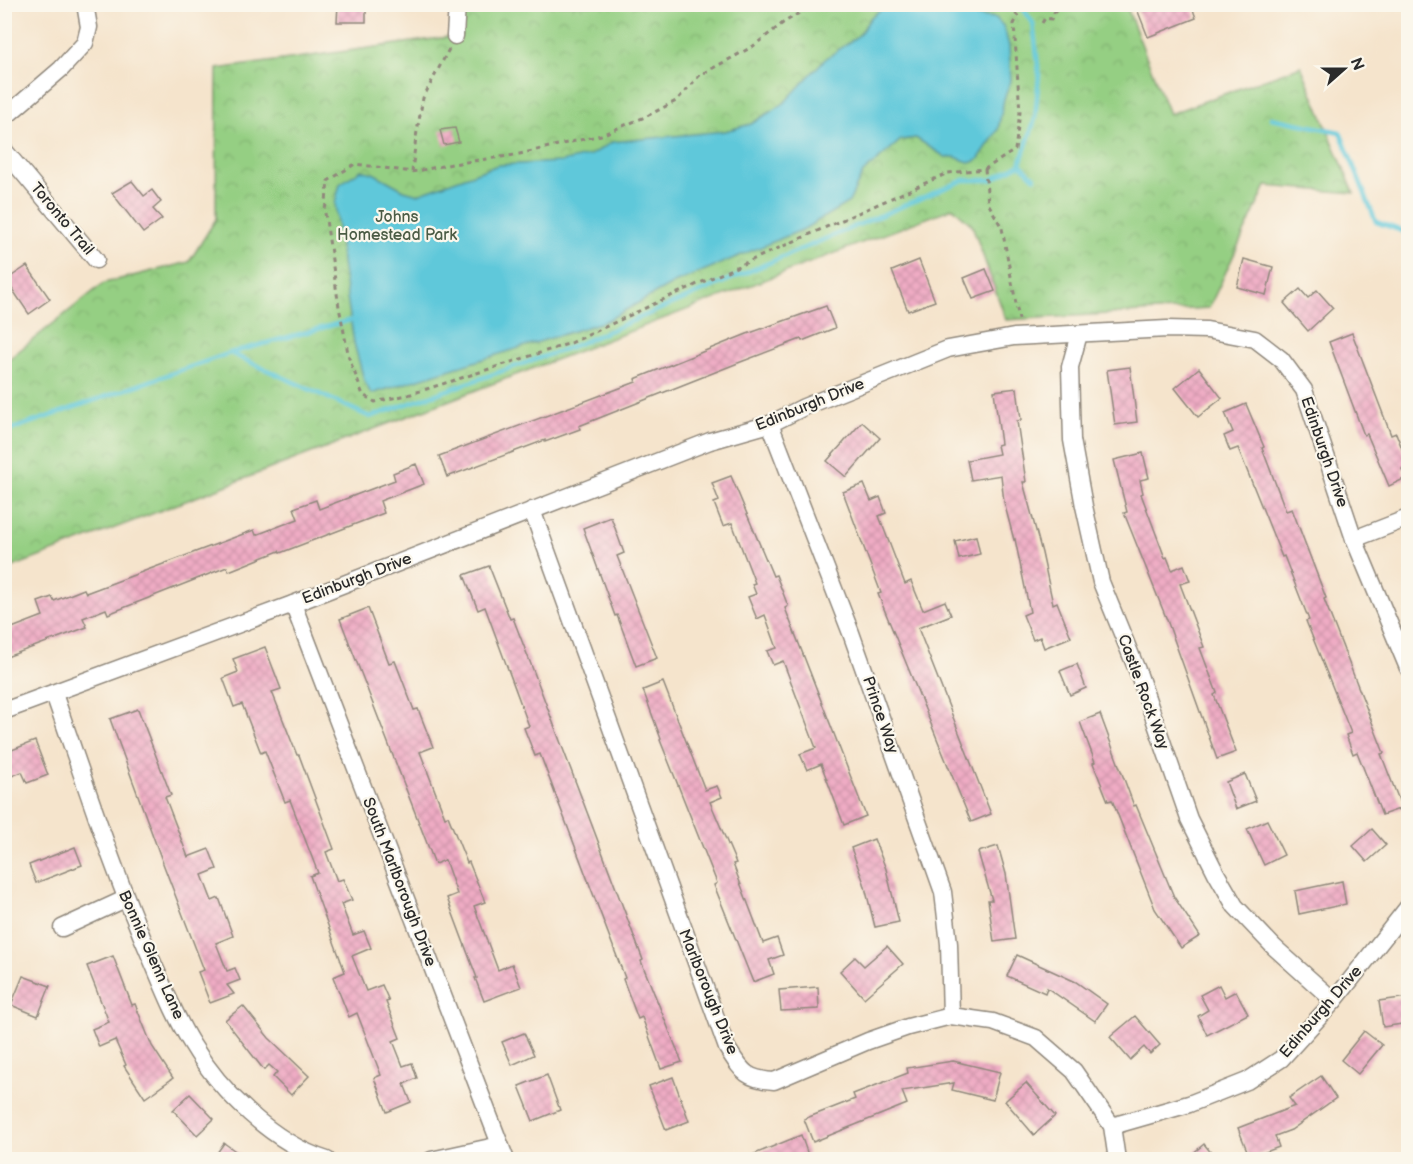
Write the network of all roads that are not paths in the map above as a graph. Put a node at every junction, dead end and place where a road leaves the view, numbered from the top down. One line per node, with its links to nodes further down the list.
1 (85, 4): 4 (street)
2 (457, 4): 3 (street)
3 (455, 36)
4 (4, 118)
5 (4, 150): 6 (street, Toronto Trail)
6 (96, 260)
7 (1079, 334): 8 (street, Edinburgh Drive); 11 (street, Edinburgh Drive); 19 (street, Castle Rock Way)
8 (770, 424): 9 (street, Edinburgh Drive); 20 (street, Prince Way)
9 (532, 510): 12 (street, Edinburgh Drive); 20 (street, Marlborough Drive)
10 (1408, 518): 11 (street)
11 (1354, 539): 13 (street, Edinburgh Drive)
12 (293, 604): 14 (street, Edinburgh Drive); 22 (street, South Marlborough Drive)
13 (1408, 668)
14 (54, 694): 15 (street, Edinburgh Drive); 16 (street, Bonnie Glenn Lane)
15 (4, 711)
16 (125, 899): 18 (street); 23 (street, Bonnie Glenn Lane)
17 (1407, 912): 19 (street, Edinburgh Drive)
18 (62, 928)
19 (1334, 1001): 21 (street, Edinburgh Drive)
20 (951, 1016): 21 (street, Marlborough Drive)
21 (1112, 1126): 25 (street, Marlborough Drive)
22 (503, 1152): 24 (street)
23 (327, 1160)
24 (431, 1160)
25 (1117, 1160)

